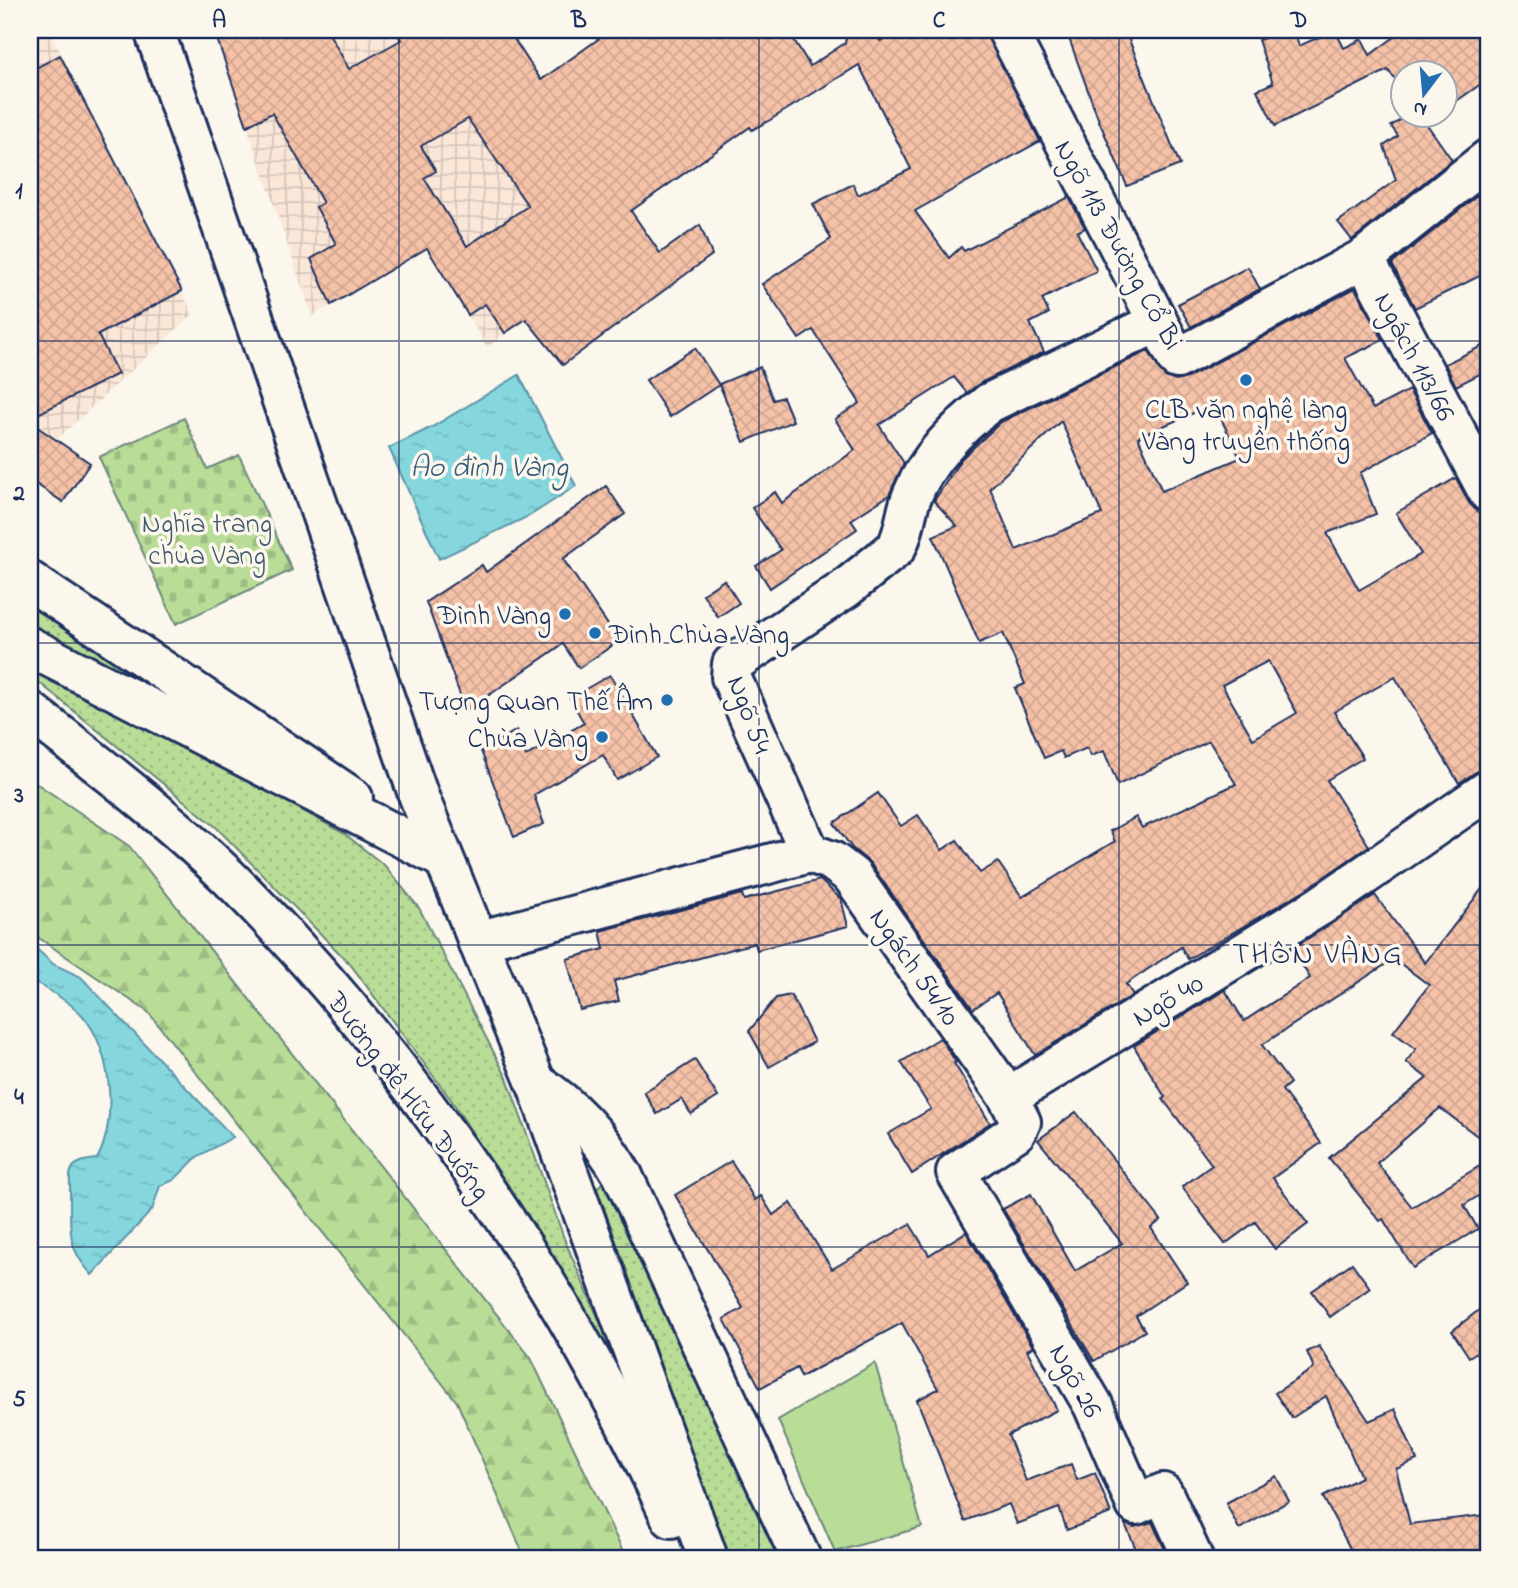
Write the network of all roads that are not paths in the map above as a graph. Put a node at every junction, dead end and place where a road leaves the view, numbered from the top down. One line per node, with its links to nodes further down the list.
1 (154, 30): 12 (street)
2 (1007, 30): 5 (street, Ngõ 113 Đường Cổ Bi)
3 (1488, 159): 4 (street, Ngõ 113 Đường Cổ Bi)
4 (1364, 258): 5 (street, Ngõ 113 Đường Cổ Bi); 6 (street, Ngách 113/66)
5 (1158, 321): 11 (street, Ngõ 54)
6 (1488, 492)
7 (30, 581): 12 (street)
8 (30, 647): 12 (street)
9 (30, 711): 16 (street, Đường đê Hữu Đuống)
10 (1488, 790): 15 (street, Ngõ 40)
11 (810, 853): 13 (street); 15 (street, Ngách 54/10)
12 (442, 858): 13 (street)
13 (477, 941): 14 (street)
14 (536, 1083): 17 (street); 18 (street)
15 (1008, 1097): 19 (street, Ngõ 26)
16 (689, 1558)
17 (708, 1558)
18 (801, 1558)
19 (1193, 1558)

